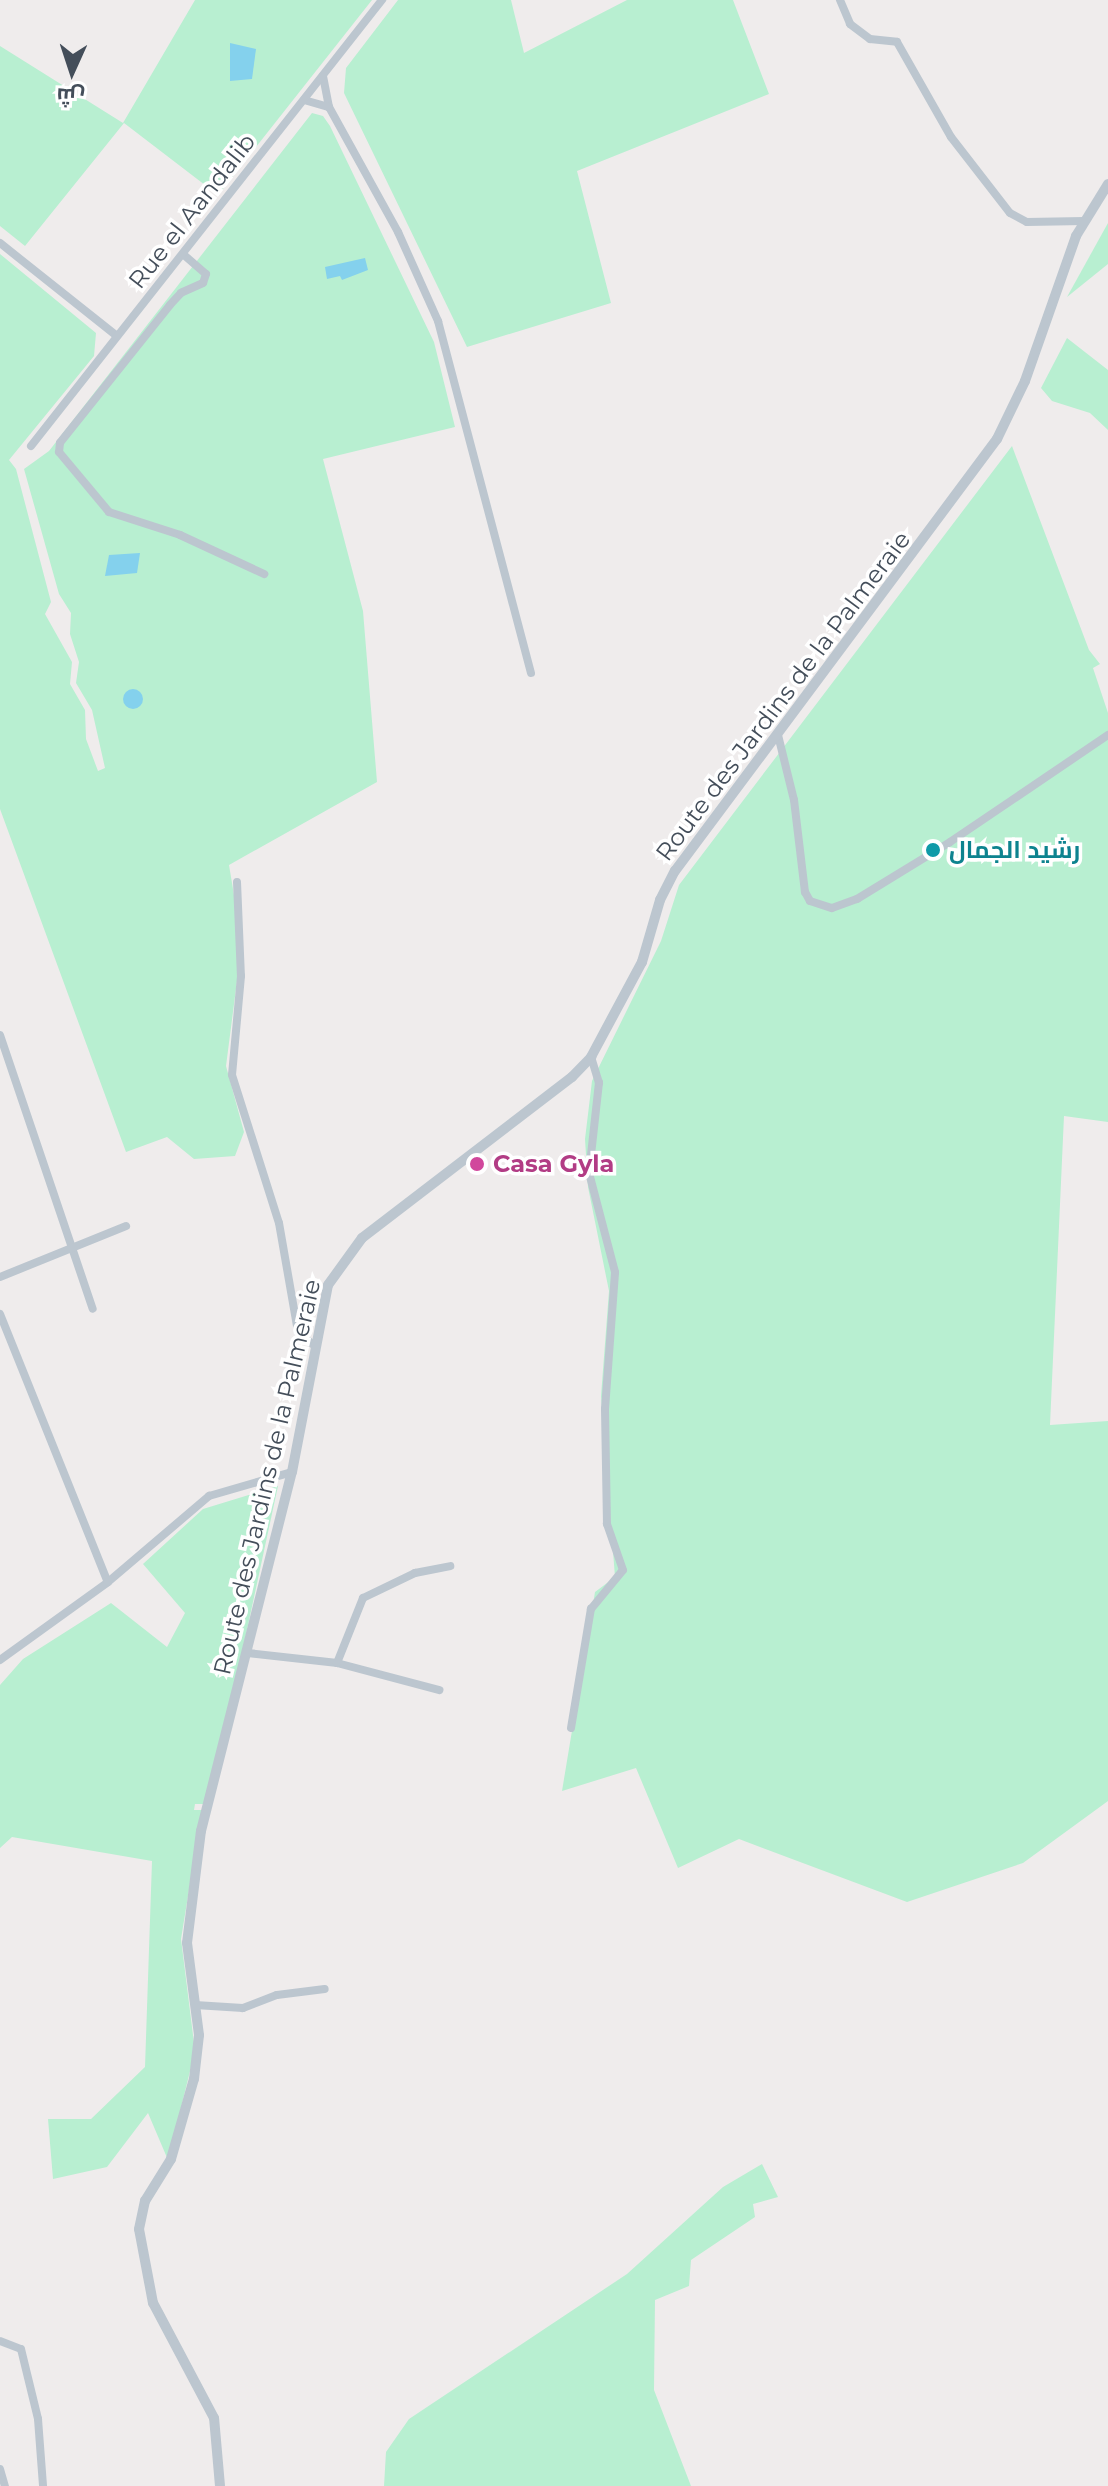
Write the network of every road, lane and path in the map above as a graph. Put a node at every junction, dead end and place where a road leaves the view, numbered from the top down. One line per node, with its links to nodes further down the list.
1 (382, 0): 3 (street, Rue el Aandalib)
2 (840, 0): 7 (street)
3 (323, 76): 4 (street, Rue el Aandalib); 5 (street)
4 (304, 100): 5 (street); 9 (street, Rue el Aandalib)
5 (329, 107): 13 (street)
6 (1108, 184): 7 (street, Route des Jardins de la Palmeraie)
7 (1084, 221): 14 (street, Route des Jardins de la Palmeraie)
8 (0, 243): 10 (street)
9 (184, 255): 10 (street, Rue el Aandalib); 12 (street)
10 (117, 336): 11 (street, Rue el Aandalib)
11 (31, 446)
12 (264, 574)
13 (531, 673)
14 (778, 735): 15 (street); 18 (street, Route des Jardins de la Palmeraie)
15 (1108, 735)
16 (237, 882): 24 (street)
17 (0, 1035): 20 (street)
18 (591, 1057): 24 (street, Route des Jardins de la Palmeraie); 32 (street)
19 (126, 1226): 20 (street)
20 (70, 1248): 21 (street); 22 (street)
21 (0, 1277)
22 (93, 1309)
23 (0, 1314): 27 (street)
24 (316, 1347): 25 (street, Route des Jardins de la Palmeraie)
25 (292, 1472): 27 (street); 28 (street, Route des Jardins de la Palmeraie)
26 (450, 1566): 30 (street)
27 (108, 1582): 29 (street)
28 (248, 1653): 30 (street); 34 (street, Route des Jardins de la Palmeraie)
29 (0, 1660)
30 (337, 1663): 31 (street)
31 (439, 1690)
32 (571, 1728)
33 (325, 1989): 34 (street)
34 (195, 2005): 39 (street, Route des Jardins de la Palmeraie)
35 (0, 2341): 38 (street)
36 (0, 2469): 37 (street)
37 (5, 2486)
38 (43, 2486)
39 (220, 2486)

